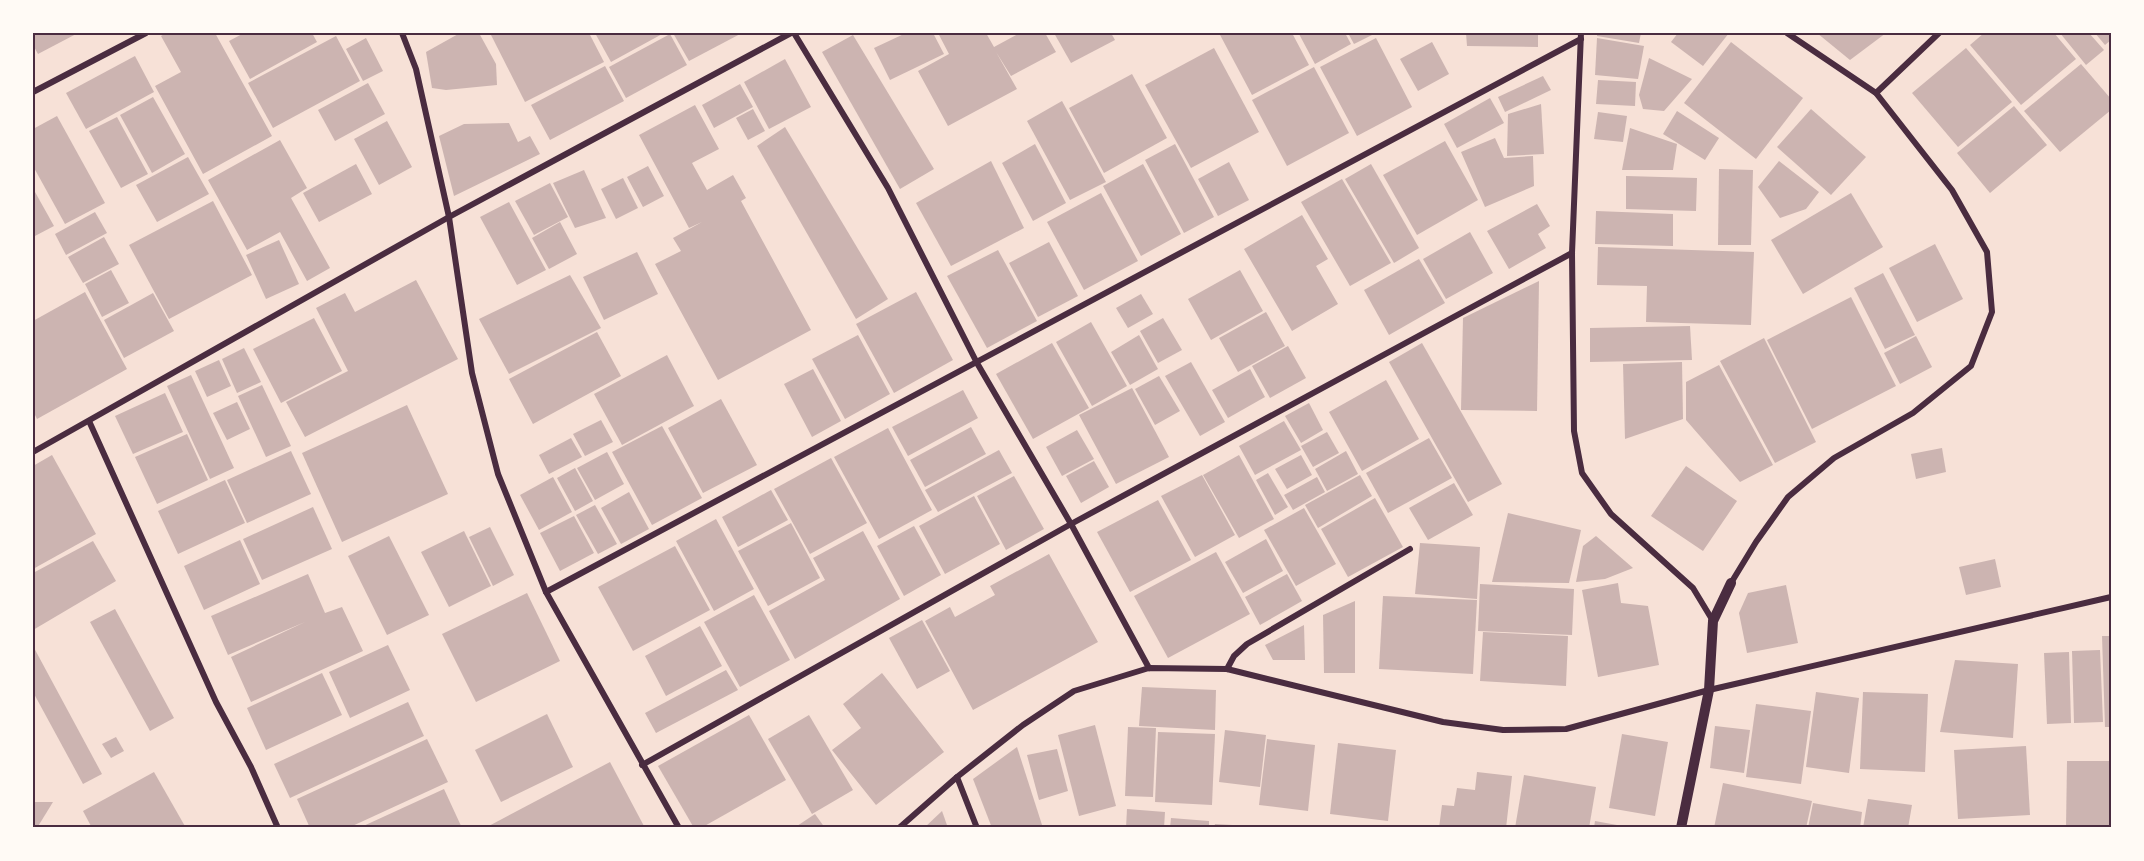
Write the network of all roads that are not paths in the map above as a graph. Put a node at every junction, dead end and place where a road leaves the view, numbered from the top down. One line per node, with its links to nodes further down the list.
1 (146, 33): 7 (street)
2 (402, 33): 9 (street)
3 (793, 33): 9 (street); 11 (street)
4 (1787, 33): 8 (street)
5 (1939, 33): 8 (street)
6 (1581, 36): 10 (street); 11 (street)
7 (33, 92)
8 (1876, 93): 16 (street)
9 (449, 217): 12 (street); 17 (street)
10 (1572, 253): 14 (street); 19 (street)
11 (977, 363): 14 (street); 17 (street)
12 (89, 421): 13 (street); 25 (street)
13 (33, 452)
14 (1071, 524): 20 (street); 23 (street)
15 (1410, 549): 21 (street)
16 (1731, 583): 19 (street)
17 (546, 592): 23 (street)
18 (2111, 597): 22 (street)
19 (1713, 621): 22 (street)
20 (1149, 668): 21 (street); 24 (street)
21 (1227, 669): 22 (street)
22 (1709, 690): 29 (street)
23 (642, 765): 26 (street)
24 (957, 777): 27 (street); 28 (street)
25 (278, 828)
26 (679, 828)
27 (899, 828)
28 (977, 828)
29 (1682, 828)

